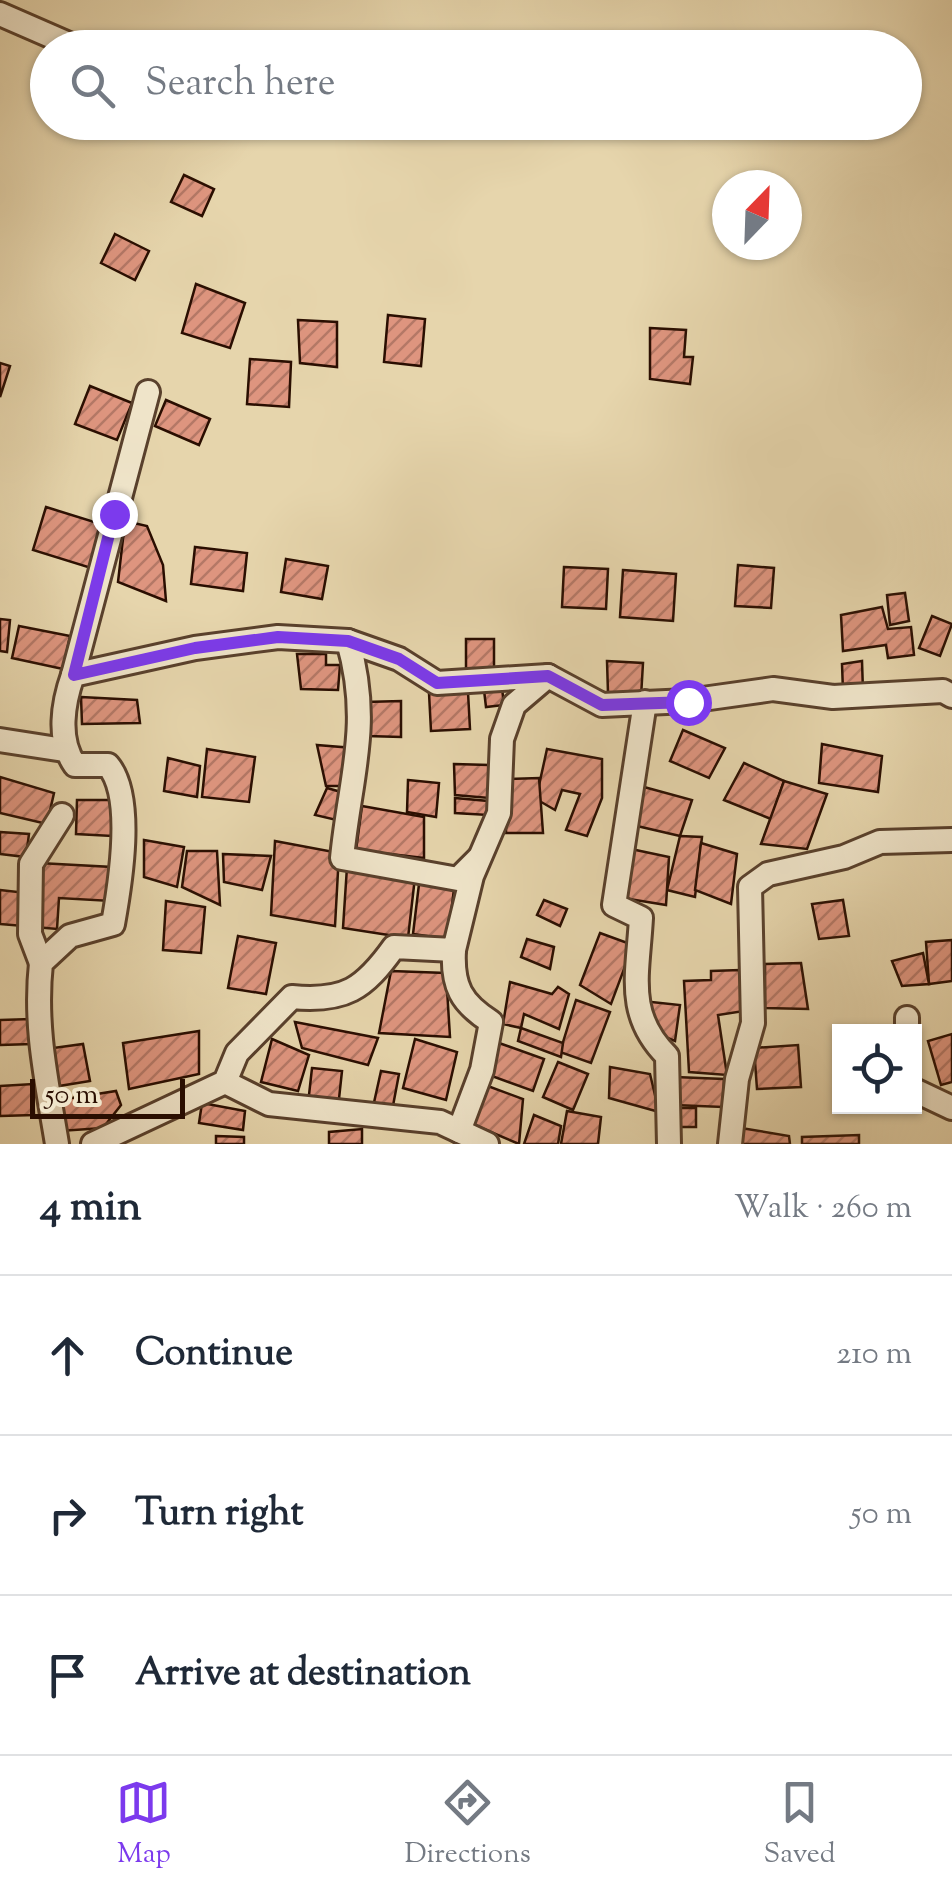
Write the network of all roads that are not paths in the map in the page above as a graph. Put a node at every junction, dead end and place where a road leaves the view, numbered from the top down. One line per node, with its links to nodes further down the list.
1 (0, 14): 2 (street)
2 (37, 30)
3 (148, 392): 5 (street)
4 (348, 641): 5 (street); 6 (street); 13 (street)
5 (74, 675): 10 (street)
6 (548, 676): 8 (street); 13 (street)
7 (952, 696): 8 (street)
8 (645, 702): 25 (street)
9 (0, 740): 10 (street)
10 (64, 750): 15 (street)
11 (62, 815): 15 (street)
12 (952, 840): 26 (street)
13 (486, 850): 14 (street)
14 (454, 950): 16 (street); 20 (street)
15 (41, 964): 21 (street)
16 (225, 1082): 19 (street); 22 (street)
17 (922, 1094): 18 (street)
18 (952, 1108)
19 (410, 1120): 20 (street); 23 (street)
20 (458, 1131): 24 (street)
21 (57, 1144)
22 (94, 1144)
23 (411, 1144)
24 (487, 1144)
25 (670, 1144)
26 (730, 1144)

